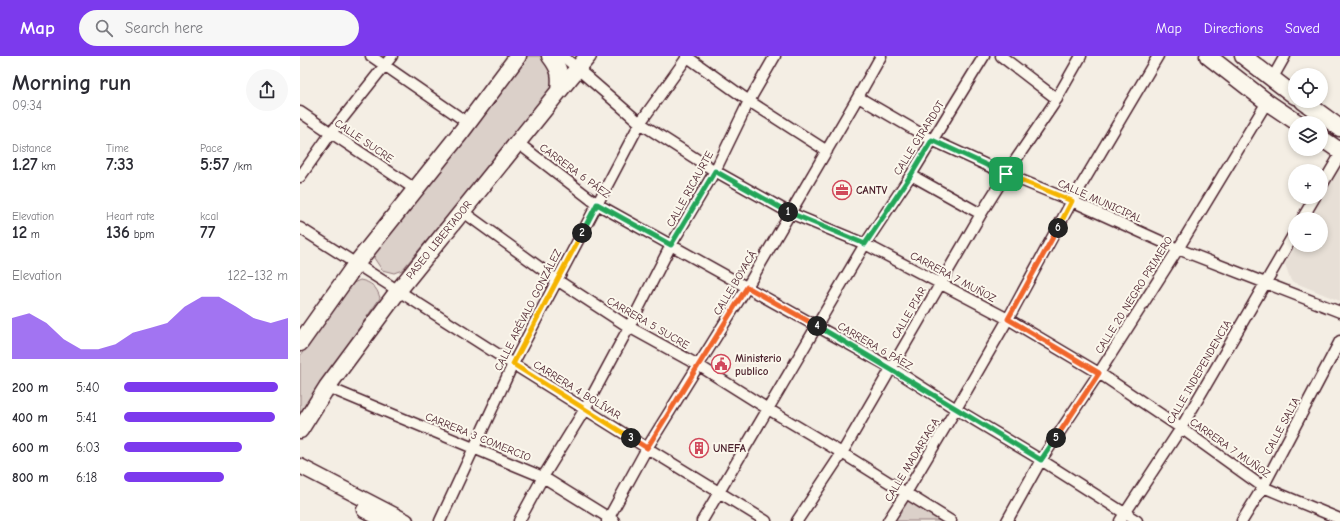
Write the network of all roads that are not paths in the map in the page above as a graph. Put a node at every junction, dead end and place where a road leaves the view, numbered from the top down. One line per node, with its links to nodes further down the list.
1 (371, 56): 17 (street)
2 (392, 56): 17 (street)
3 (518, 56): 28 (highway)
4 (550, 56): 19 (highway)
5 (563, 56): 16 (street, CARRERA 7 MUÑOZ)
6 (687, 56): 23 (street); 29 (street, CALLE ARÉVALO GONZÁLEZ)
7 (775, 56): 23 (street, CALLE RICAURTE)
8 (881, 56): 21 (street, CALLE BOYACÁ)
9 (984, 56): 32 (street, CALLE GIRARDOT)
10 (1000, 56): 22 (street)
11 (1081, 56): 22 (street, CALLE PIAR)
12 (1158, 56): 44 (street, CALLE MADARIAGA)
13 (1208, 56): 24 (highway)
14 (1243, 56): 18 (highway)
15 (1285, 56): 18 (street)
16 (583, 62): 19 (highway, PASEO LIBERTADOR); 29 (street, CARRERA 7 MUÑOZ)
17 (385, 66): 28 (street); 31 (street)
18 (1272, 79): 20 (highway)
19 (559, 91): 33 (highway, PASEO LIBERTADOR)
20 (1288, 91)
21 (858, 98): 32 (street, CALLE MUNICIPAL); 35 (street, CALLE BOYACÁ)
22 (1057, 99): 39 (street, CALLE PIAR)
23 (749, 100): 35 (street); 38 (street, CALLE RICAURTE)
24 (1267, 102): 27 (highway); 53 (street, CALLE 20 NEGRO PRIMERO)
25 (1313, 108): 30 (highway)
26 (300, 112): 31 (street, CALLE SUCRE)
27 (1288, 116)
28 (468, 123): 43 (highway)
29 (640, 123): 38 (street, CARRERA 7 MUÑOZ); 45 (street, CALLE ARÉVALO GONZÁLEZ)
30 (1340, 128)
31 (331, 133): 42 (street); 43 (street, CALLE SUCRE)
32 (932, 140): 39 (street, CALLE MUNICIPAL); 40 (street, CALLE GIRARDOT)
33 (518, 143): 45 (street, CARRERA 6 PÁEZ); 46 (highway, PASEO LIBERTADOR)
34 (1328, 143): 36 (highway)
35 (827, 151): 47 (street, CALLE BOYACÁ)
36 (1340, 151)
37 (1340, 155): 41 (street)
38 (715, 171): 47 (street, CARRERA 7 MUÑOZ); 52 (street, CALLE RICAURTE)
39 (1006, 174): 44 (street, CALLE MUNICIPAL); 48 (street, CALLE PIAR)
40 (911, 175): 48 (street); 50 (street, CALLE GIRARDOT)
41 (1328, 175)
42 (300, 177)
43 (415, 189): 54 (highway)
44 (1072, 201): 53 (street, CALLE MUNICIPAL); 61 (street, CALLE MADARIAGA)
45 (597, 204): 52 (street, CARRERA 6 PÁEZ); 55 (street, CALLE ARÉVALO GONZÁLEZ)
46 (462, 210): 55 (street, CARRERA 5 SUCRE); 59 (highway, PASEO LIBERTADOR)
47 (790, 213): 50 (street, CARRERA 7 MUÑOZ); 58 (street, CALLE BOYACÁ)
48 (980, 214): 57 (street, CALLE PIAR)
49 (300, 228): 54 (street, CARRERA 4 BOLÍVAR)
50 (865, 244): 57 (street, CARRERA 7 MUÑOZ); 62 (street, CALLE GIRARDOT)
51 (1288, 244): 56 (street, CALLE INDEPENDENCIA)
52 (671, 245): 58 (street, CARRERA 6 PÁEZ); 63 (street, CALLE RICAURTE)
53 (1178, 249): 56 (street, CALLE MUNICIPAL); 69 (street, CALLE 20 NEGRO PRIMERO)
54 (356, 264): 59 (street, CARRERA 4 BOLÍVAR); 65 (highway)
55 (557, 280): 63 (street, CARRERA 5 SUCRE); 66 (street, CALLE ARÉVALO GONZÁLEZ)
56 (1265, 282): 60 (street, CALLE MUNICIPAL); 74 (street, CALLE INDEPENDENCIA)
57 (940, 283): 61 (street, CARRERA 7 MUÑOZ); 68 (street, CALLE PIAR)
58 (747, 287): 62 (street, CARRERA 6 PÁEZ); 67 (street, CALLE BOYACÁ)
59 (398, 290): 66 (street, CARRERA 4 BOLÍVAR); 70 (highway, PASEO LIBERTADOR)
60 (1340, 312)
61 (1008, 319): 69 (street, CARRERA 7 MUÑOZ); 73 (street, CALLE MADARIAGA)
62 (817, 326): 68 (street, CARRERA 6 PÁEZ); 72 (street, CALLE GIRARDOT)
63 (629, 327): 67 (street, CARRERA 5 SUCRE); 71 (street, CALLE RICAURTE)
64 (1340, 341): 83 (street, CALLE SALIA)
65 (300, 344)
66 (513, 364): 71 (street, CARRERA 4 BOLÍVAR); 77 (street, CALLE ARÉVALO GONZÁLEZ)
67 (698, 365): 72 (street, CARRERA 5 SUCRE); 76 (street, CALLE BOYACÁ)
68 (892, 368): 73 (street, CARRERA 6 PÁEZ); 78 (street, CALLE PIAR)
69 (1099, 373): 74 (street, CARRERA 7 MUÑOZ); 79 (street, CALLE 20 NEGRO PRIMERO)
70 (327, 387): 75 (highway, PASEO LIBERTADOR); 77 (street, CARRERA 3 COMERCIO)
71 (584, 409): 76 (street, CARRERA 4 BOLÍVAR); 82 (street, CALLE RICAURTE)
72 (768, 409): 78 (street, CARRERA 5 SUCRE); 84 (street, CALLE GIRARDOT)
73 (956, 409): 79 (street, CARRERA 6 PÁEZ); 85 (street, CALLE MADARIAGA)
74 (1181, 428): 83 (street, CARRERA 7 MUÑOZ); 86 (street, CALLE INDEPENDENCIA)
75 (300, 430)
76 (647, 448): 84 (street, CARRERA 4 BOLÍVAR); 88 (street, CALLE BOYACÁ)
77 (473, 449): 82 (street, CARRERA 3 COMERCIO); 91 (street, CALLE ARÉVALO GONZÁLEZ)
78 (842, 453): 85 (street, CARRERA 5 SUCRE); 95 (street, CALLE PIAR)
79 (1041, 460): 86 (street, CARRERA 6 PÁEZ); 98 (street, CALLE 20 NEGRO PRIMERO)
80 (300, 466): 90 (main road)
81 (300, 476): 89 (main road)
82 (543, 477): 88 (street, CARRERA 3 COMERCIO); 92 (street, CALLE RICAURTE)
83 (1263, 486): 87 (street, CARRERA 7 MUÑOZ); 100 (street, CALLE SALIA)
84 (719, 491): 93 (street, CALLE GIRARDOT); 94 (street, CARRERA 4 BOLÍVAR)
85 (906, 493): 96 (street, CALLE MADARIAGA); 97 (street, CARRERA 5 SUCRE)
86 (1122, 517): 99 (street, CARRERA 6 PÁEZ)
87 (1339, 519)
88 (610, 520)
89 (385, 521)
90 (406, 521)
91 (440, 521)
92 (519, 521)
93 (702, 521)
94 (766, 521)
95 (797, 521)
96 (888, 521)
97 (951, 521)
98 (1007, 521)
99 (1137, 521)
100 (1242, 521)

